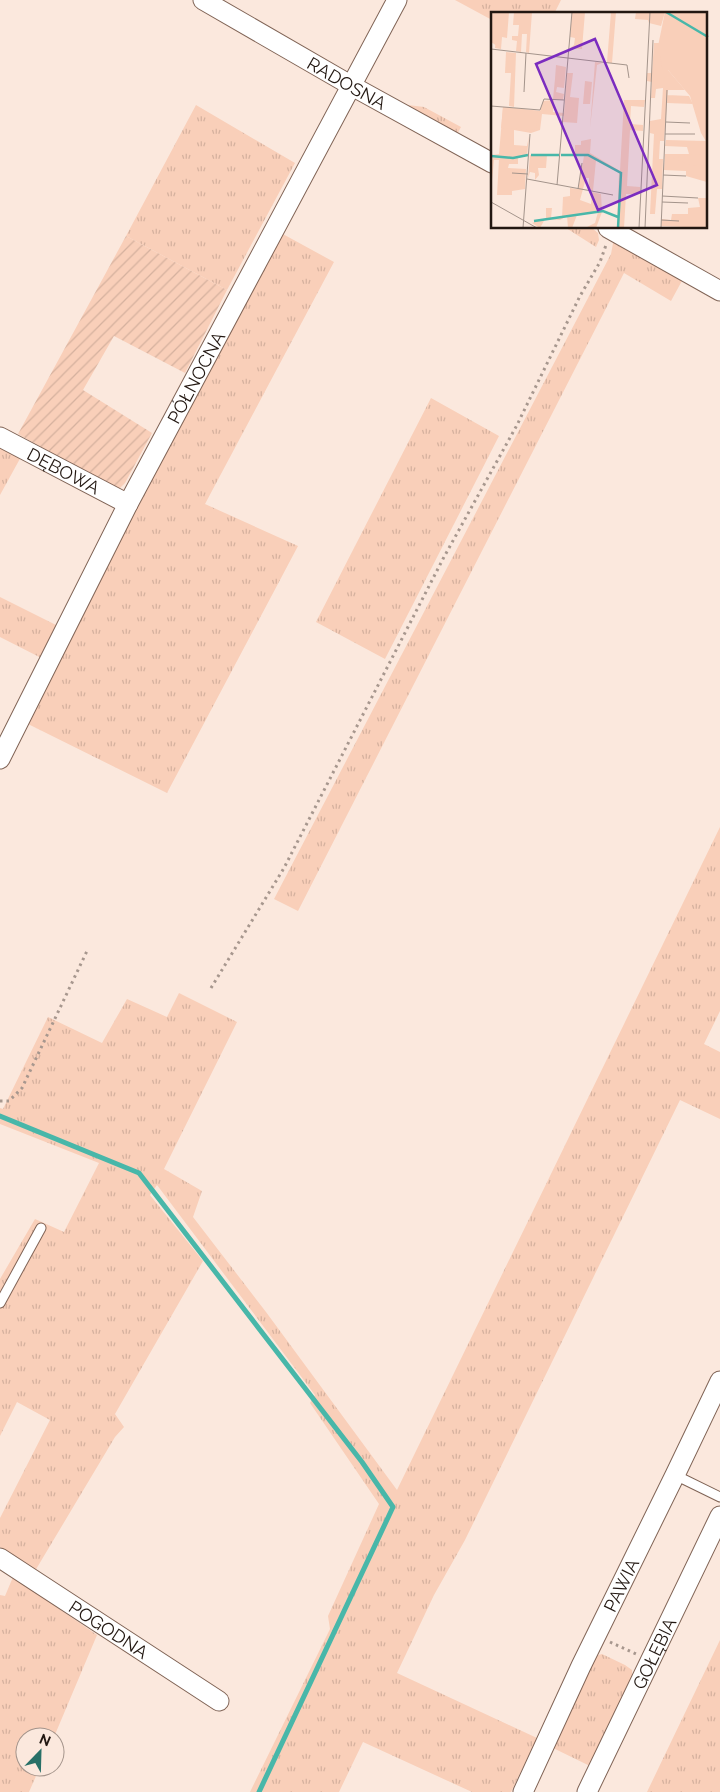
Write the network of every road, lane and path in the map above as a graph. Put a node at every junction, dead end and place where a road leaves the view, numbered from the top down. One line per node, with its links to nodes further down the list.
1 (203, 0): 3 (street, RADOSNA)
2 (397, 0): 3 (street, PÓŁNOCNA)
3 (352, 86): 4 (street, RADOSNA); 8 (street, PÓŁNOCNA)
4 (491, 162)
5 (608, 233): 6 (street); 11 (path)
6 (720, 291)
7 (0, 437): 8 (street, DĘBOWA)
8 (128, 504): 9 (street, PÓŁNOCNA)
9 (0, 759)
10 (87, 951): 12 (path)
11 (211, 988)
12 (0, 1100)
13 (41, 1228): 14 (lane)
14 (0, 1303)
15 (720, 1380): 16 (street, PAWIA)
16 (675, 1475): 17 (lane); 20 (street, PAWIA)
17 (720, 1496)
18 (720, 1516): 21 (street, GOŁĘBIA)
19 (0, 1558): 22 (street, POGODNA)
20 (596, 1636): 21 (path); 23 (street, PAWIA)
21 (650, 1661): 24 (street, GOŁĘBIA)
22 (219, 1701)
23 (523, 1792)
24 (587, 1792)

